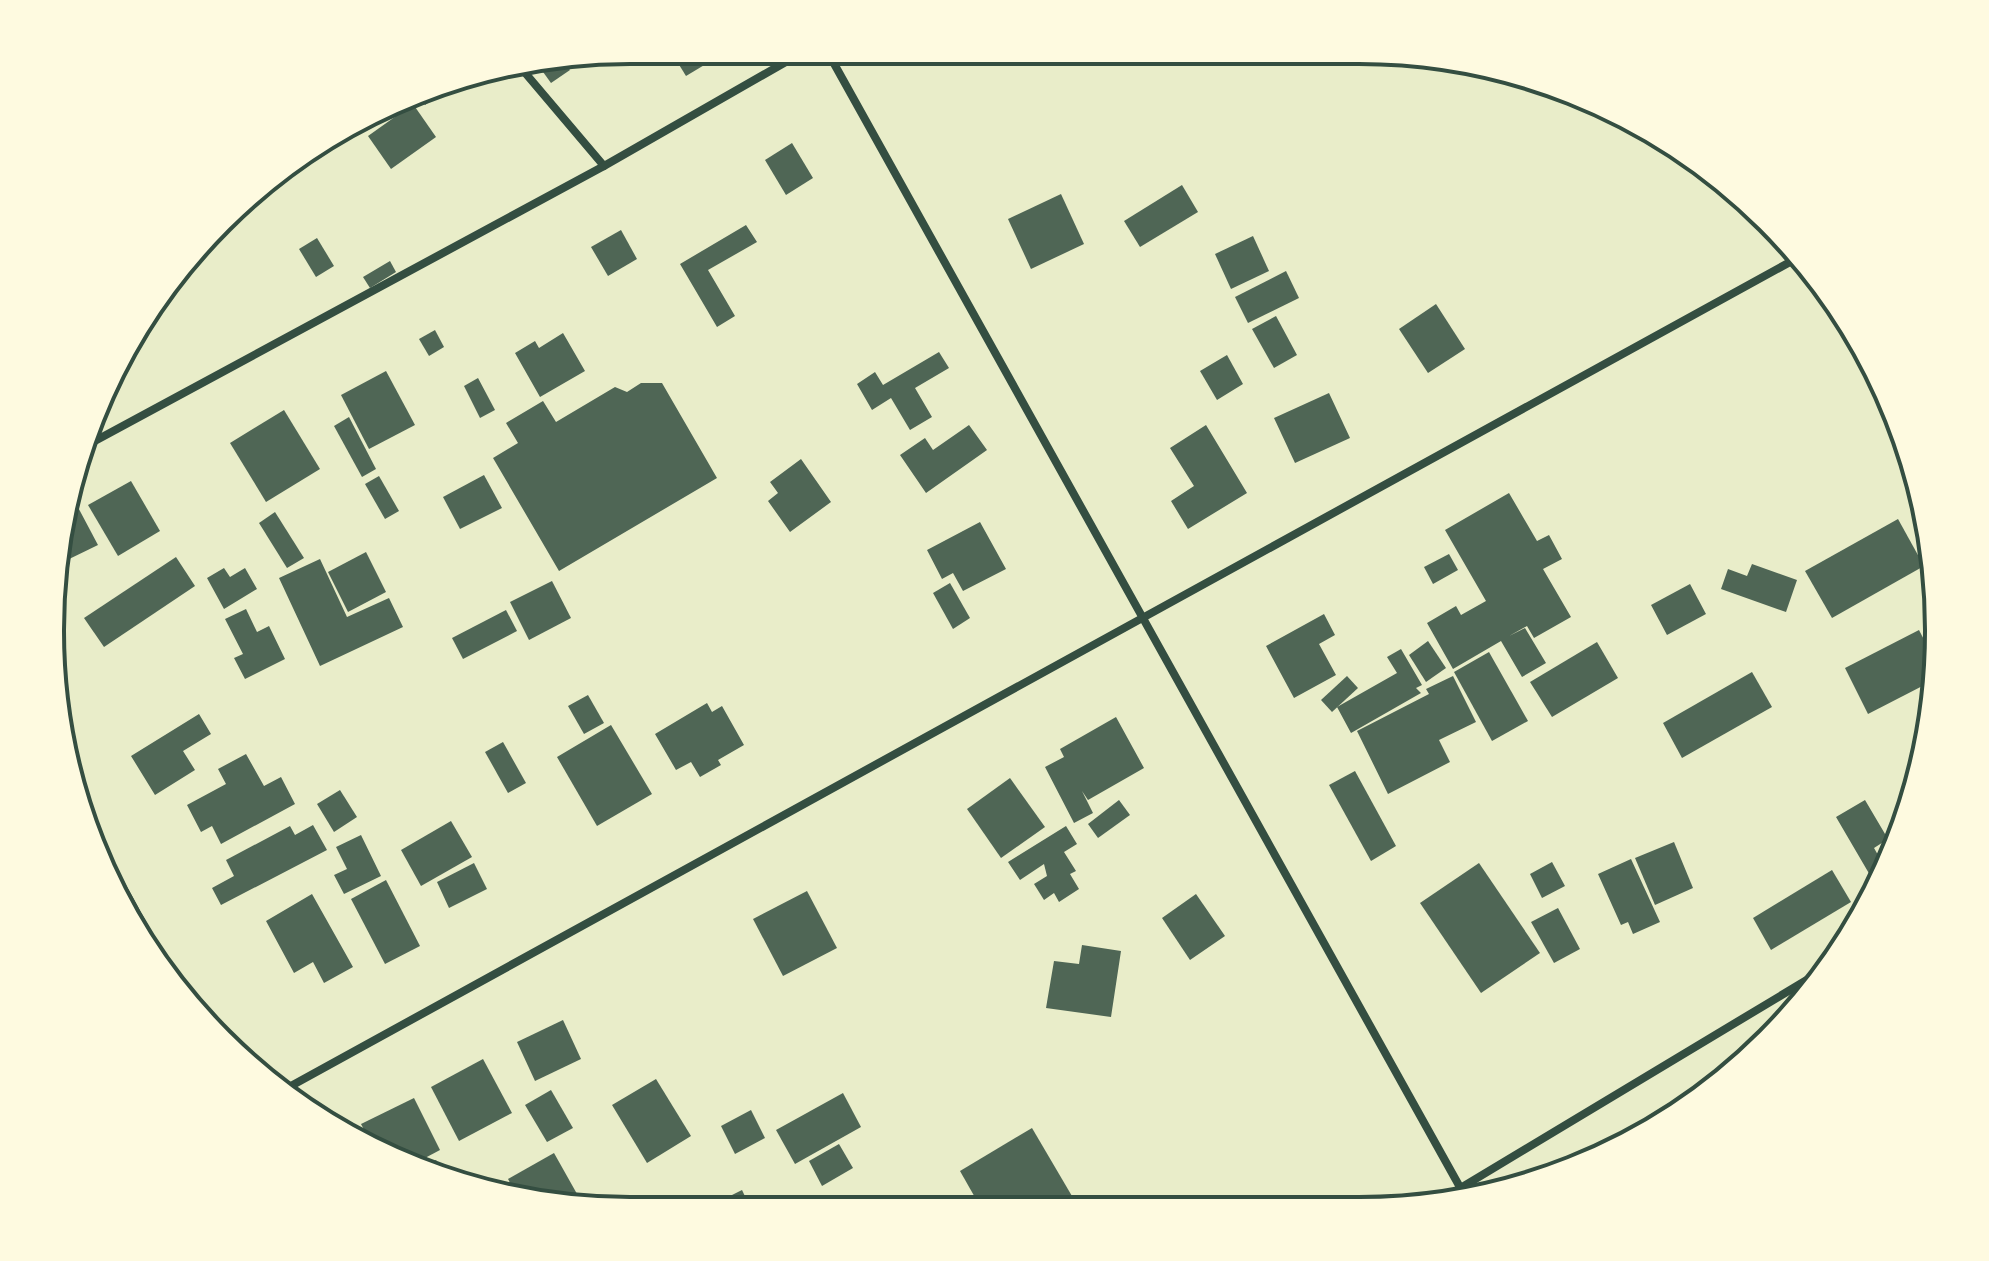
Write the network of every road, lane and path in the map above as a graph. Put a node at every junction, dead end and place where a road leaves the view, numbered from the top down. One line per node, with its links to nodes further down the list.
1 (782, 64): 4 (street)
2 (834, 64): 7 (street)
3 (526, 74): 4 (street)
4 (604, 166): 6 (street)
5 (1789, 263): 7 (street)
6 (97, 440)
7 (1142, 617): 9 (street); 10 (street)
8 (1801, 984): 11 (street)
9 (293, 1085)
10 (1460, 1187)
11 (1465, 1187)

